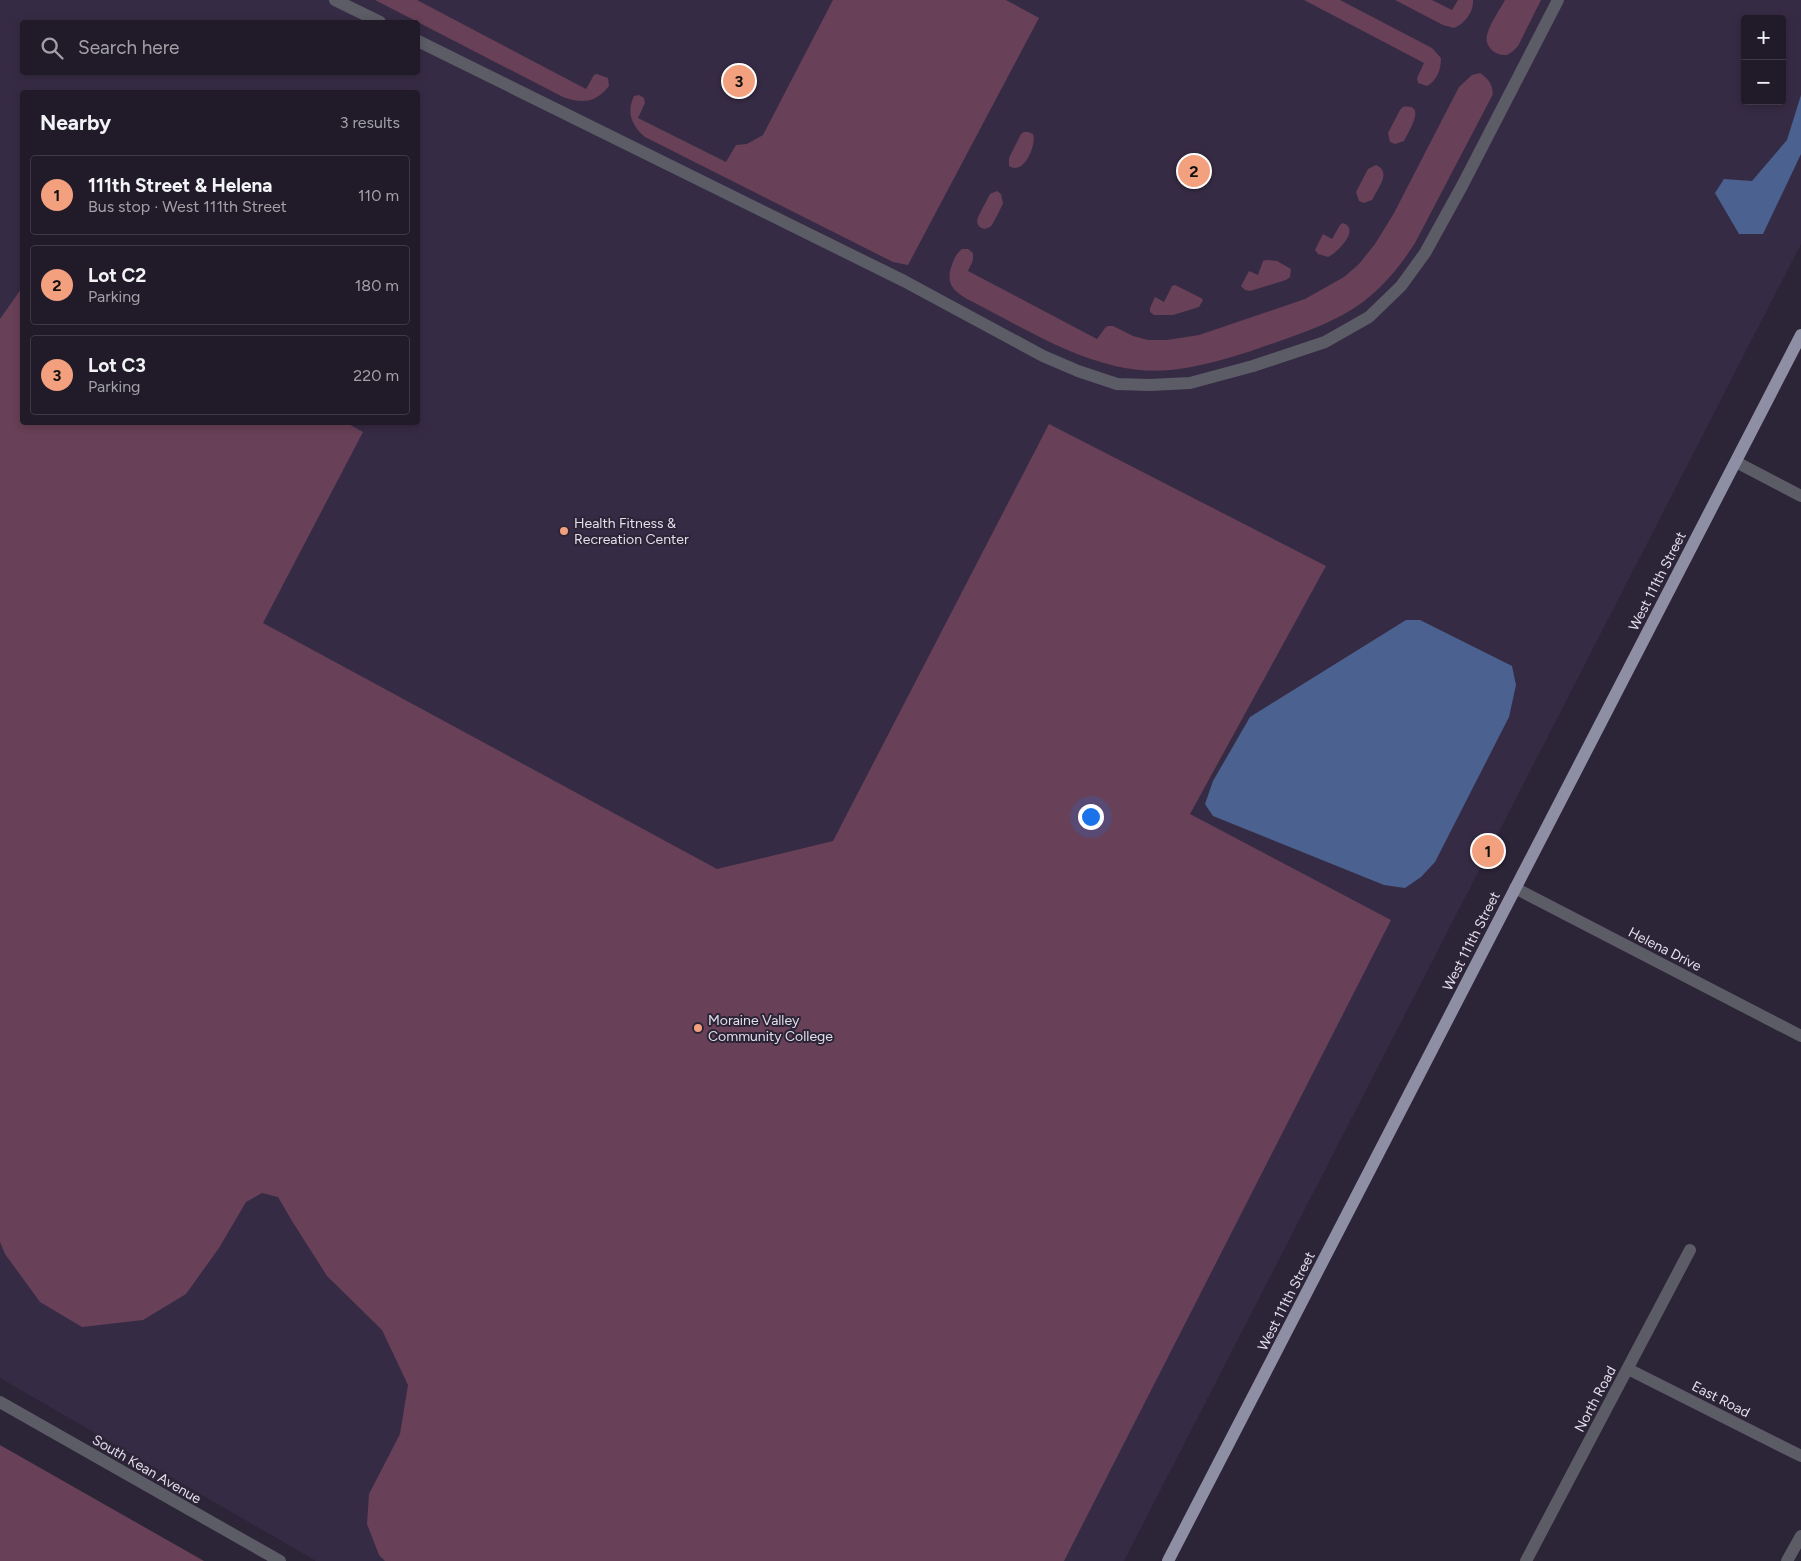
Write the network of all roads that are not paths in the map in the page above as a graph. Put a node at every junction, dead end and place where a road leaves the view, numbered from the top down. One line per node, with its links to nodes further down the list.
1 (335, 0): 3 (street)
2 (1558, 0): 4 (street)
3 (376, 20)
4 (420, 42)
5 (1801, 335): 6 (main road, West 111th Street)
6 (1736, 462): 7 (street); 8 (main road, West 111th Street)
7 (1801, 496)
8 (1515, 888): 9 (street, Helena Drive); 16 (main road, West 111th Street)
9 (1801, 1036)
10 (1690, 1250): 11 (street, North Road)
11 (1628, 1369): 13 (street, East Road); 17 (street, North Road)
12 (0, 1402): 15 (street, South Kean Avenue)
13 (1801, 1456)
14 (1801, 1536): 18 (street)
15 (280, 1561)
16 (1168, 1561)
17 (1526, 1561)
18 (1787, 1561)

